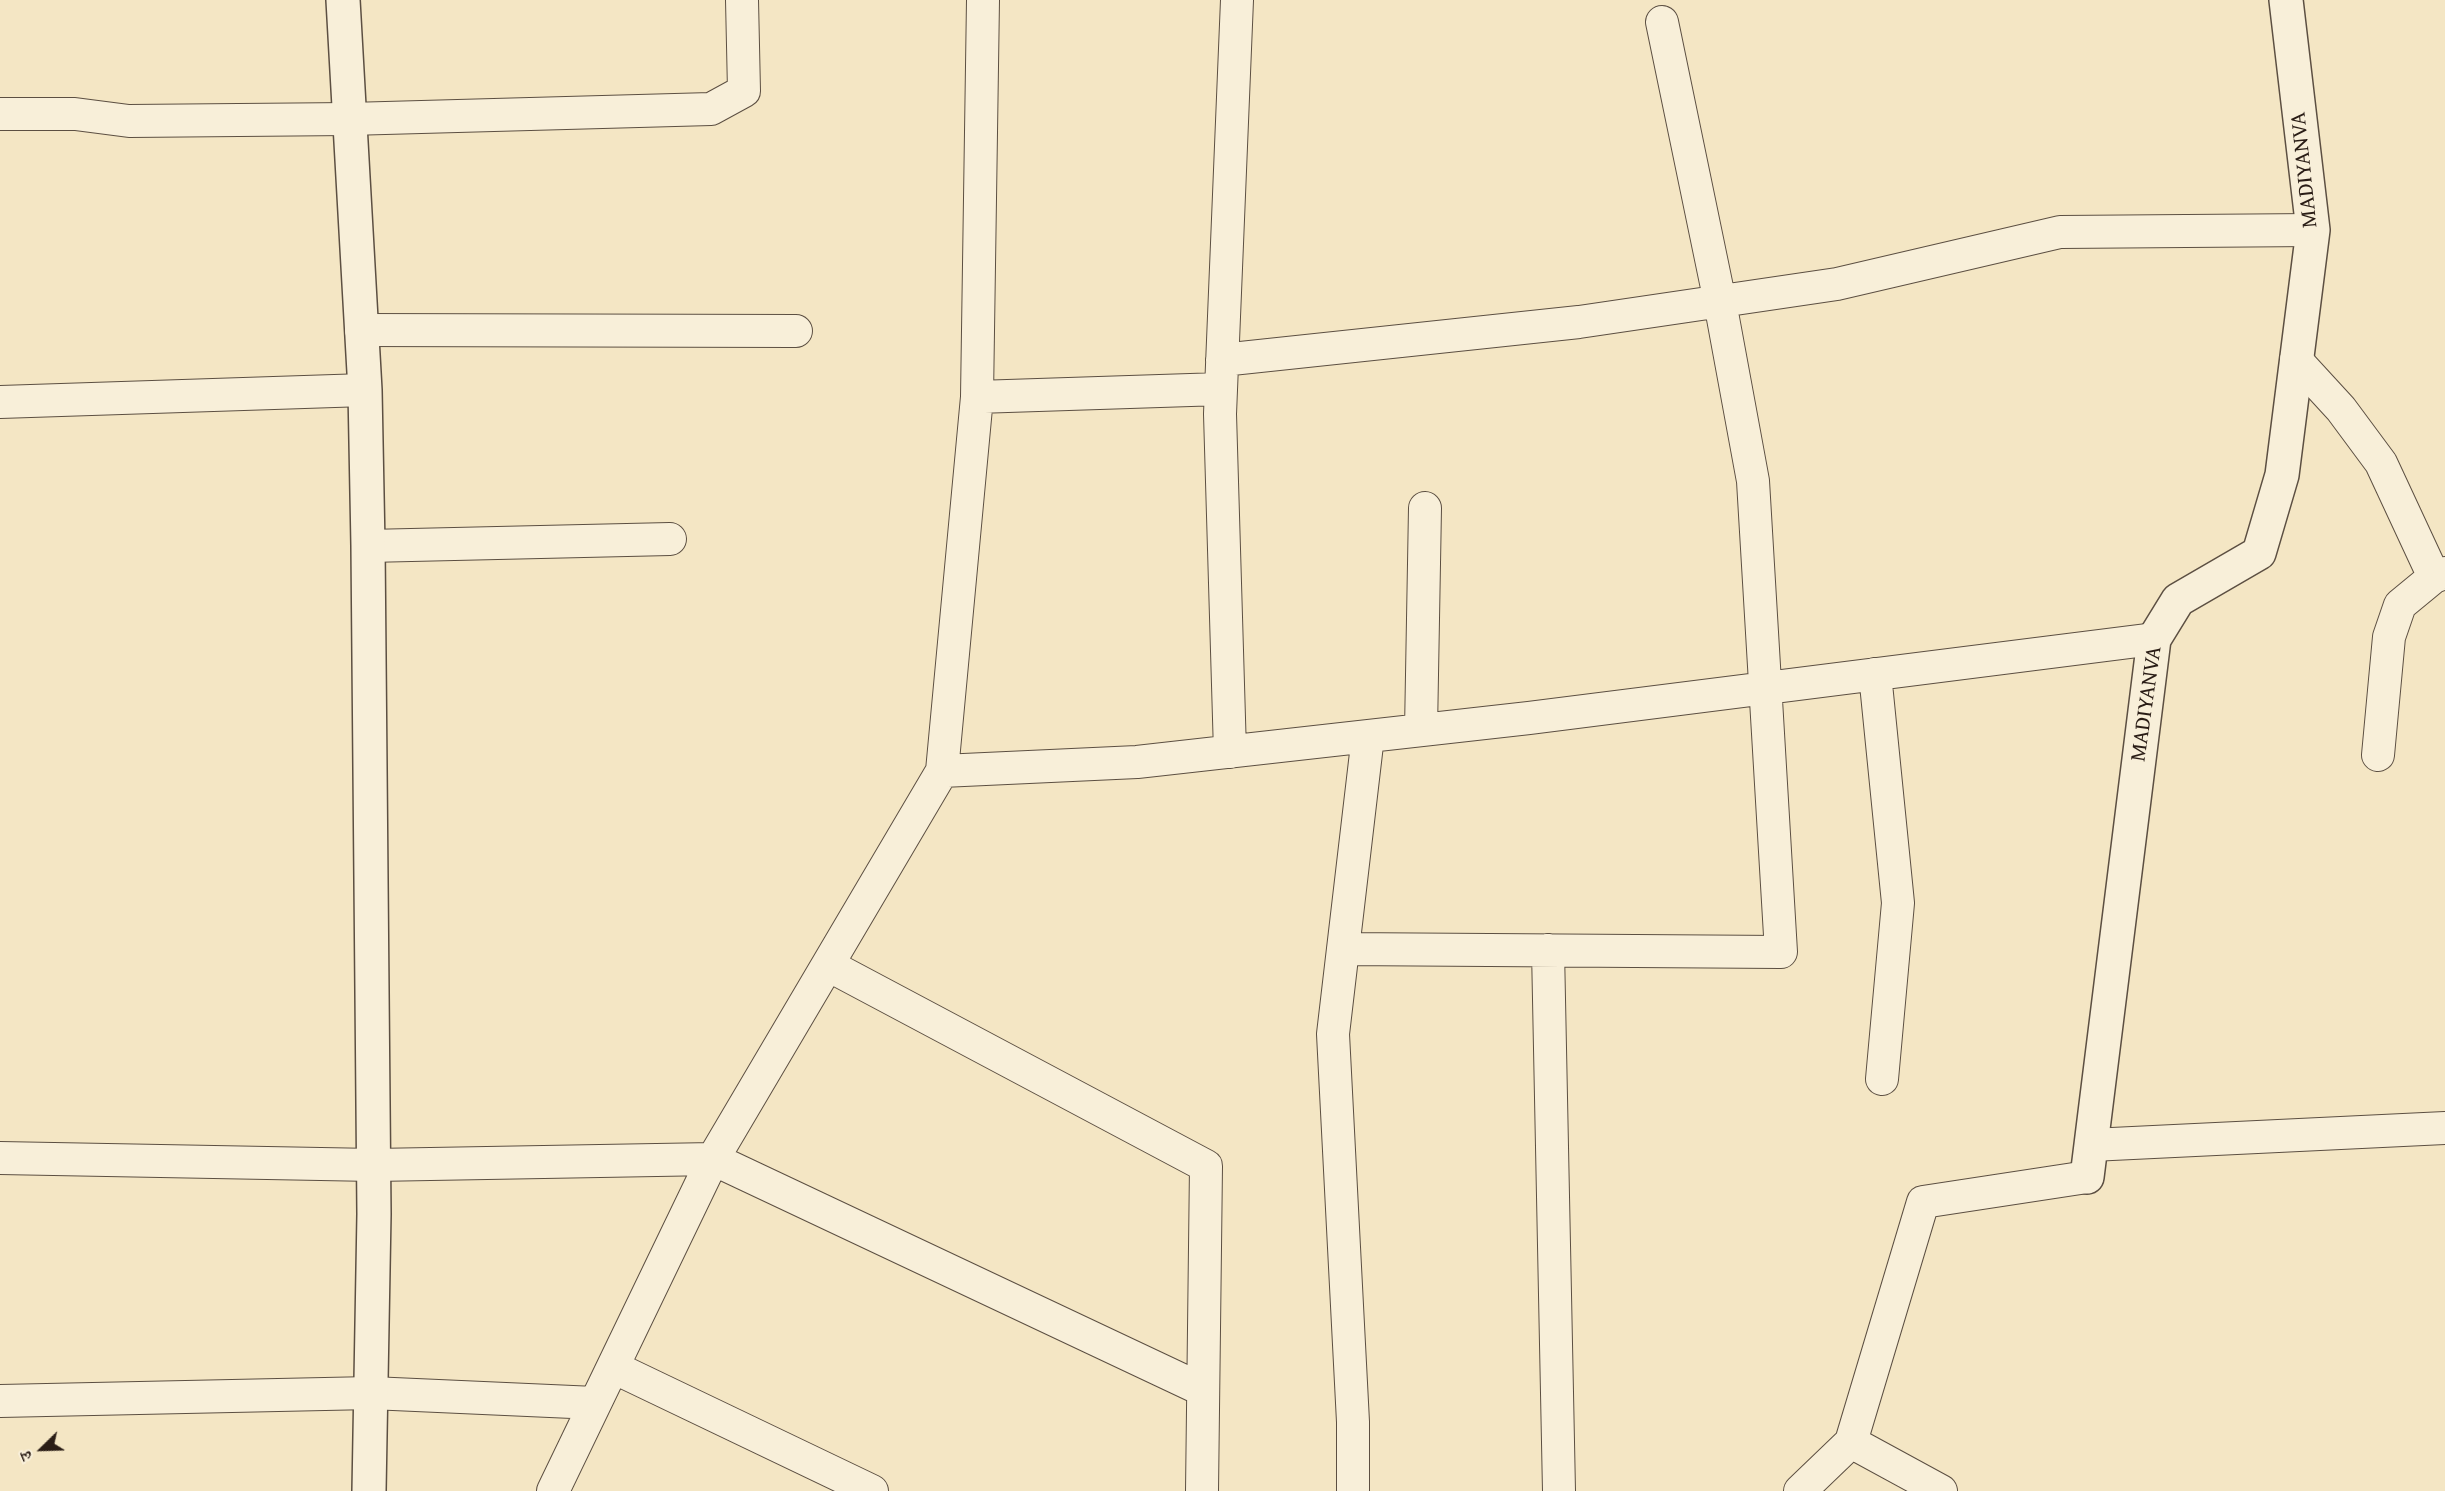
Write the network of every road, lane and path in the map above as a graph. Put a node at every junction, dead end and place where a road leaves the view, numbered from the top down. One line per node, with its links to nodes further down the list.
1 (343, 0): 8 (street)
2 (742, 0): 8 (street)
3 (983, 0): 16 (street)
4 (1237, 0): 14 (street)
5 (2286, 0): 9 (street, MADIYANVA)
6 (1662, 22): 10 (street)
7 (0, 114): 8 (street)
8 (349, 119): 11 (street)
9 (2313, 230): 10 (street); 13 (street, MADIYANVA)
10 (1720, 302): 14 (street); 24 (street)
11 (361, 330): 12 (street); 15 (street)
12 (796, 331)
13 (2296, 360): 21 (street); 22 (street, MADIYANVA)
14 (1221, 375): 16 (street); 27 (street)
15 (365, 390): 17 (street); 20 (street)
16 (977, 397): 29 (street)
17 (0, 402)
18 (1425, 508): 25 (street)
19 (670, 539): 20 (street)
20 (368, 546): 38 (street)
21 (2440, 575): 28 (street)
22 (2154, 639): 23 (street); 37 (street, MADIYANVA)
23 (1875, 674): 24 (street); 33 (street)
24 (1767, 688): 25 (street); 31 (street)
25 (1421, 730): 26 (street)
26 (1368, 736): 27 (street); 30 (street)
27 (1230, 752): 29 (street)
28 (2378, 754)
29 (942, 771): 32 (street)
30 (1343, 949): 31 (street); 49 (street)
31 (1548, 950): 50 (street)
32 (828, 965): 36 (street); 40 (street)
33 (1882, 1079)
34 (2445, 1128): 37 (street)
35 (0, 1158): 38 (street)
36 (713, 1159): 38 (street); 39 (street); 40 (street)
37 (2089, 1161): 44 (street)
38 (374, 1165): 41 (street)
39 (613, 1367): 43 (street); 47 (street)
40 (1203, 1390): 48 (street)
41 (371, 1393): 42 (street); 43 (street); 45 (street)
42 (0, 1401)
43 (595, 1404): 46 (street)
44 (1851, 1442): 51 (street); 52 (street)
45 (369, 1491)
46 (553, 1491)
47 (872, 1491)
48 (1202, 1491)
49 (1353, 1491)
50 (1559, 1491)
51 (1800, 1491)
52 (1941, 1491)

